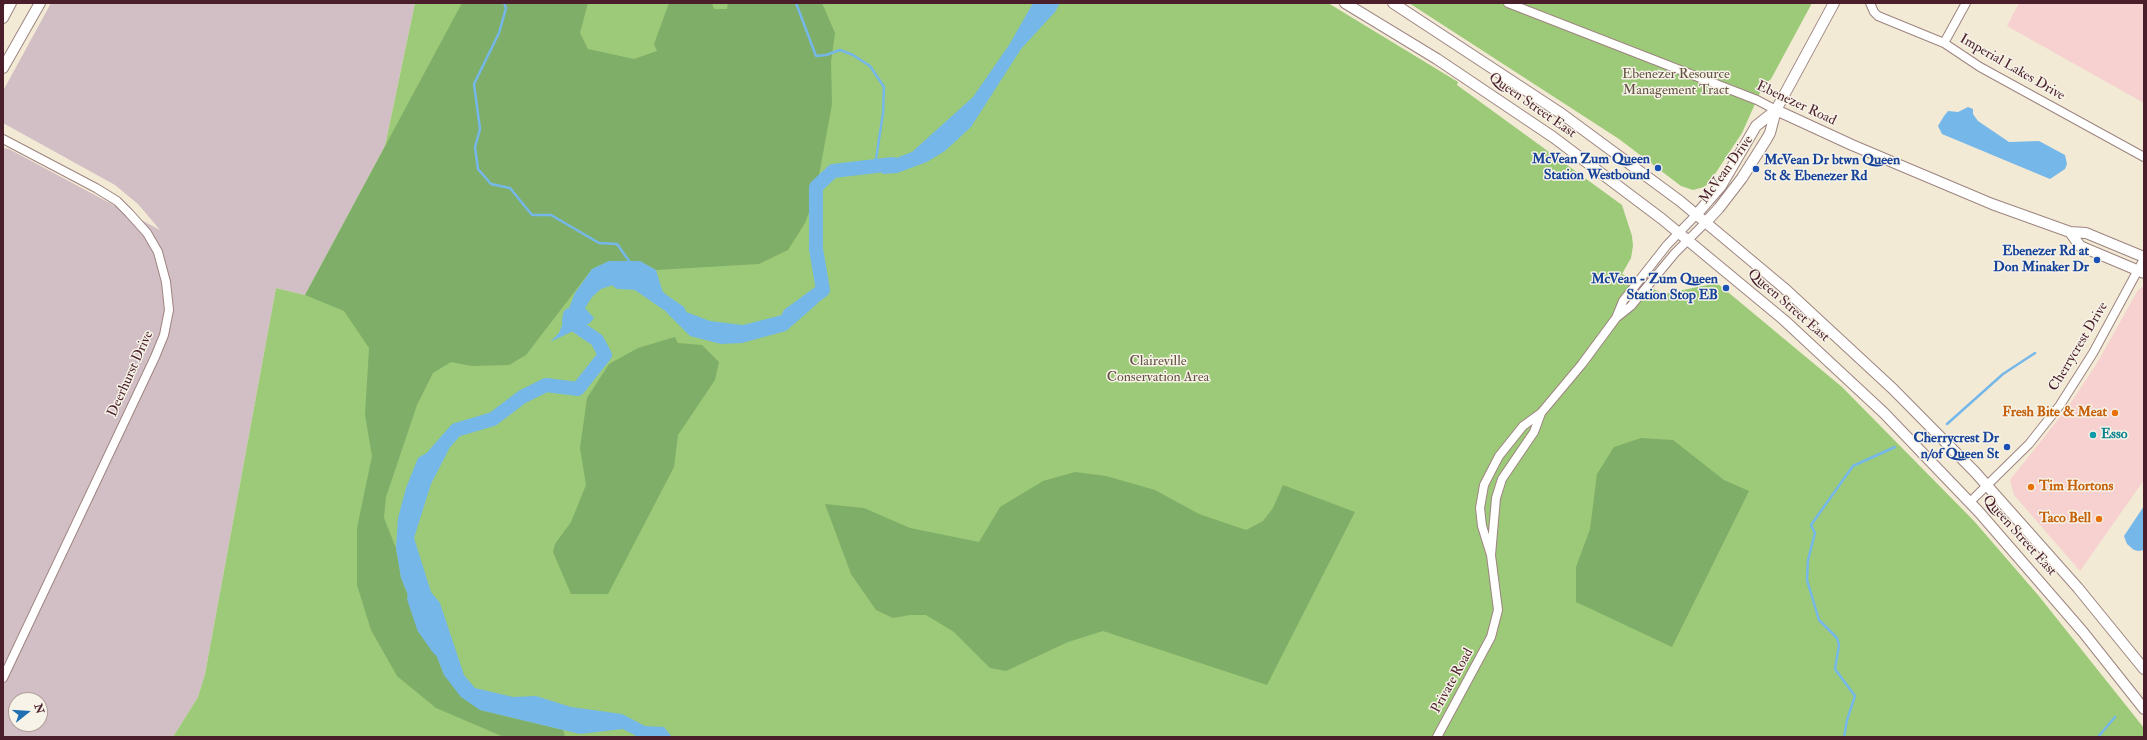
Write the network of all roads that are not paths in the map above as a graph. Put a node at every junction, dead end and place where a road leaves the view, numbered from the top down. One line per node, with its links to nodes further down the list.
1 (11, 3): 9 (main road)
2 (40, 3): 11 (main road)
3 (1345, 3): 17 (main road, Queen Street East)
4 (1393, 3): 15 (main road, Queen Street East)
5 (1508, 3): 12 (street, Ebenezer Road)
6 (1834, 3): 12 (main road, McVean Drive)
7 (1870, 3): 10 (street, Imperial Lakes Drive)
8 (1966, 3): 10 (street)
9 (3, 18)
10 (1944, 43): 14 (street, Imperial Lakes Drive)
11 (3, 68)
12 (1776, 110): 15 (main road, McVean Drive); 16 (main road, McVean Drive); 18 (main road, Ebenezer Road)
13 (3, 139): 28 (street, Deerhurst Drive)
14 (2144, 157)
15 (1696, 215): 16 (main road, Queen Street East); 17 (street)
16 (1706, 222): 19 (street, McVean Drive); 24 (main road, Queen Street East)
17 (1680, 232): 19 (main road, Queen Street East); 22 (street)
18 (2070, 232): 20 (main road, Ebenezer Road); 21 (main road)
19 (1688, 239): 22 (street, McVean Drive); 25 (main road, Queen Street East)
20 (2144, 258): 21 (street, Cherrycrest Drive)
21 (2141, 271): 24 (street, Cherrycrest Drive)
22 (1616, 318): 23 (street)
23 (1541, 413): 26 (street); 26 (street)
24 (1988, 486): 25 (street, Cherrycrest Drive); 27 (main road, Queen Street East)
25 (1970, 502): 29 (main road, Queen Street East)
26 (1491, 555): 30 (street, Private Road)
27 (2144, 669)
28 (3, 678)
29 (2144, 709)
30 (1437, 737)

